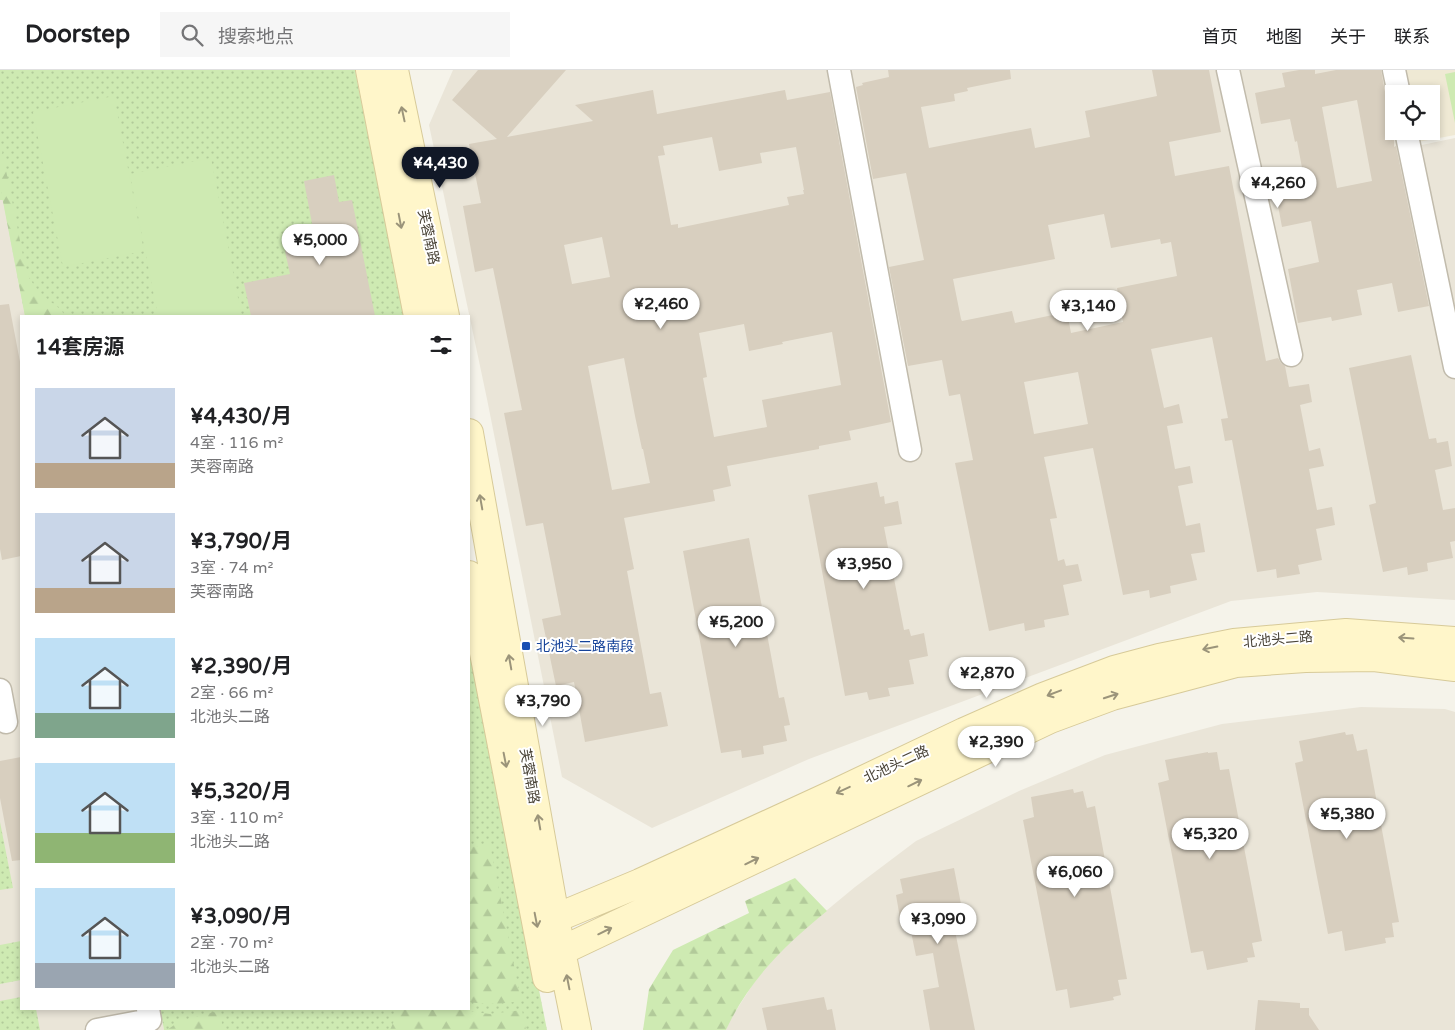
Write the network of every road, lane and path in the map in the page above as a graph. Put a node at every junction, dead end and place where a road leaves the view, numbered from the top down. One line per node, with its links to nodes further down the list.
1 (370, 70): 8 (main road, 芙蓉南路, one-way to 8)
2 (394, 70): 9 (main road, 芙蓉南路, one-way to 2)
3 (839, 70): 14 (street)
4 (1228, 70): 11 (street)
5 (1394, 70): 6 (street)
6 (1397, 85)
7 (1408, 140): 10 (street)
8 (418, 315)
9 (445, 315)
10 (1452, 335): 12 (street)
11 (1291, 355)
12 (1455, 367)
13 (470, 439): 20 (main road, 芙蓉南路, one-way to 13)
14 (910, 450)
15 (470, 580): 24 (main road, 芙蓉南路, one-way to 24)
16 (1455, 641): 20 (main road, 北池头二路, one-way to 20)
17 (1455, 667): 21 (main road, 北池头二路, one-way to 17)
18 (0, 690): 19 (street)
19 (6, 722)
20 (556, 918): 21 (main road, 芙蓉南路)
21 (561, 951): 25 (main road, 芙蓉南路, one-way to 21)
22 (148, 1010): 23 (street)
23 (97, 1030)
24 (558, 1030)
25 (577, 1030)

